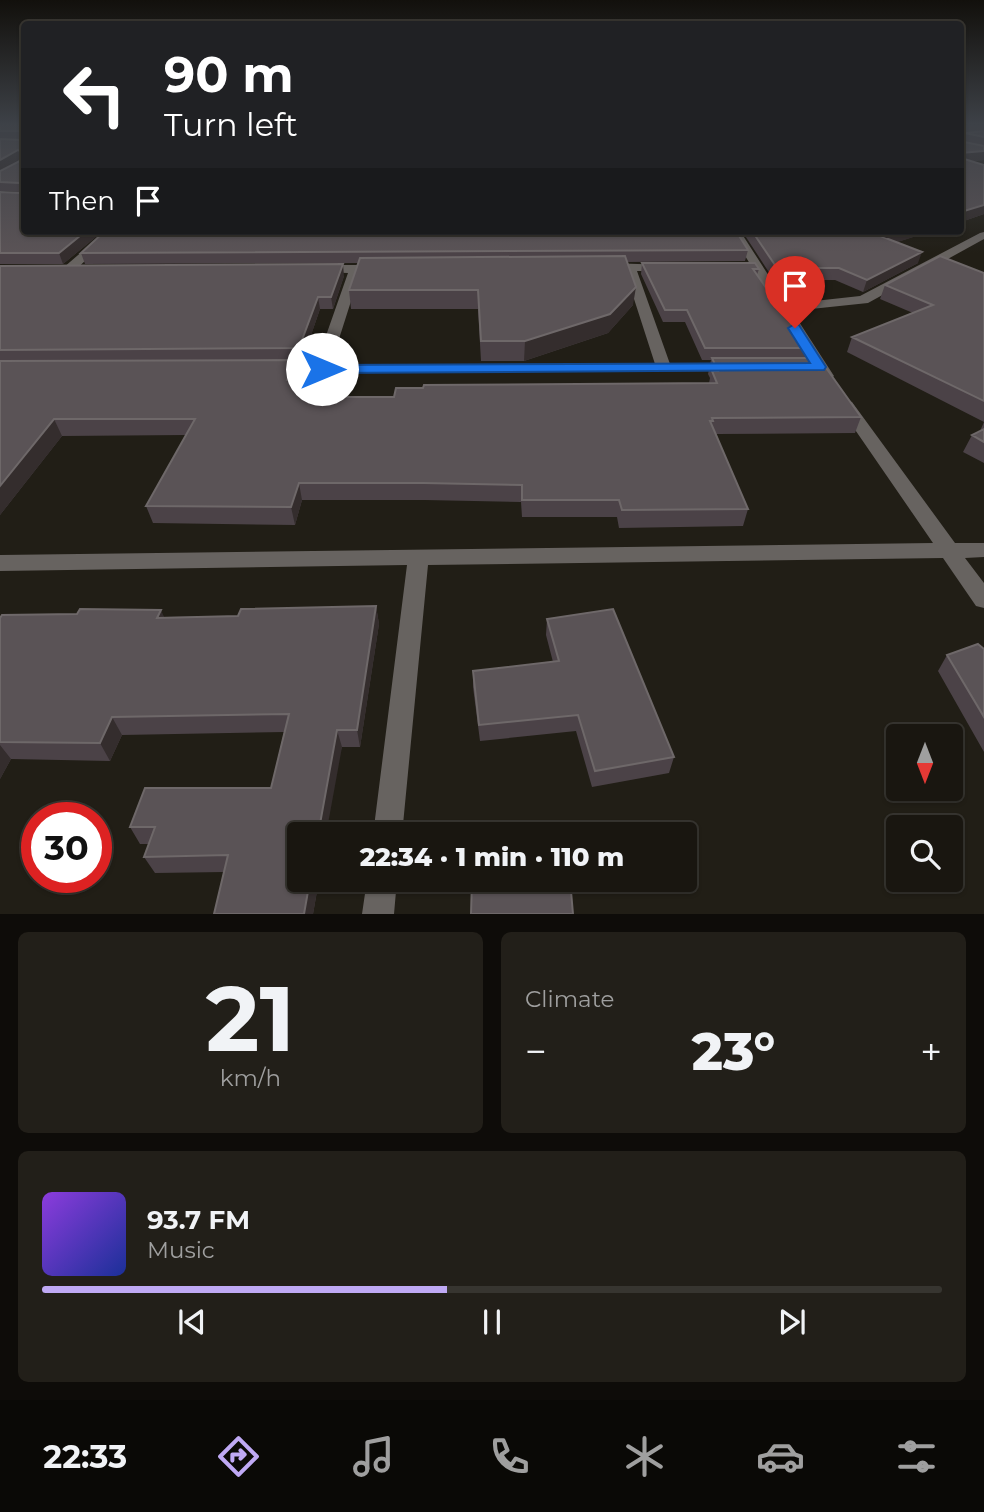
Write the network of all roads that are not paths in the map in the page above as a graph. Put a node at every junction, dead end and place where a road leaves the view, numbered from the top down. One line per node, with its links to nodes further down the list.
1 (108, 235): 11 (street)
2 (737, 235): 13 (street)
3 (984, 235): 13 (street)
4 (630, 267): 5 (street); 6 (street); 14 (street)
5 (681, 267)
6 (588, 268)
7 (300, 269): 8 (street)
8 (355, 269): 9 (street); 17 (street)
9 (396, 269)
10 (53, 271): 11 (street)
11 (67, 271): 12 (street)
12 (80, 271)
13 (782, 308): 19 (street)
14 (664, 368): 15 (street); 17 (street)
15 (742, 368)
16 (252, 369): 17 (street)
17 (322, 369)
18 (984, 550): 19 (street)
19 (950, 552): 20 (street); 22 (street)
20 (418, 558): 21 (street); 23 (street)
21 (0, 563)
22 (984, 600)
23 (388, 822)
24 (381, 892): 25 (street)
25 (378, 914)

